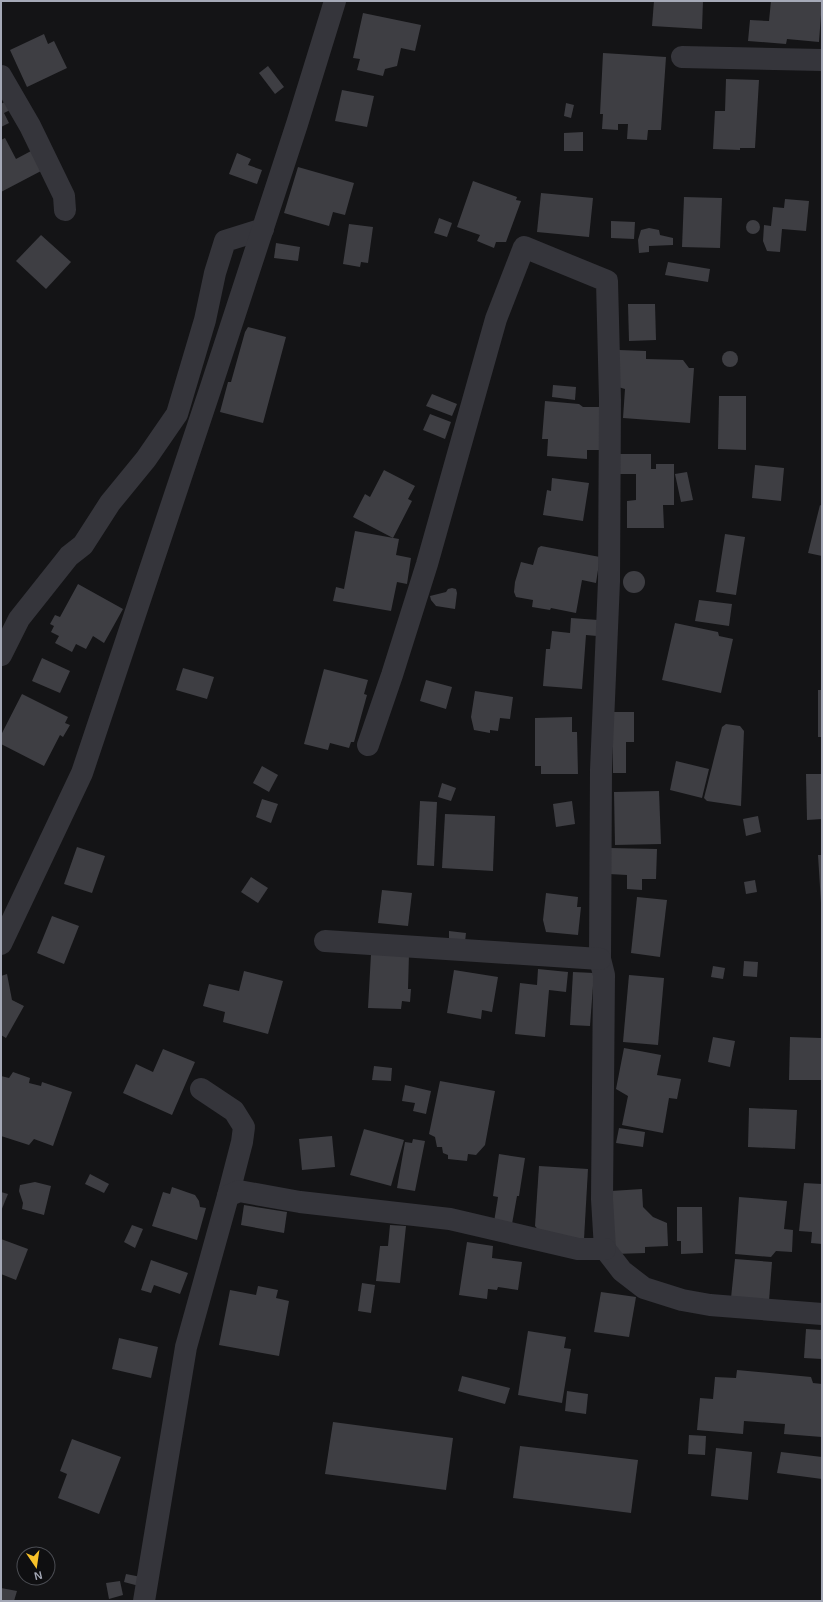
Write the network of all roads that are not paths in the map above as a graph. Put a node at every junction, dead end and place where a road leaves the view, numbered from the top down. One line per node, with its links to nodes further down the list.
1 (335, 1): 6 (street)
2 (682, 57): 3 (street)
3 (822, 60)
4 (1, 76): 5 (street)
5 (65, 210)
6 (262, 229): 7 (street); 10 (street)
7 (1, 655)
8 (368, 745): 11 (street)
9 (326, 941): 11 (street)
10 (1, 944)
11 (600, 959): 14 (street)
12 (201, 1089): 13 (street)
13 (235, 1194): 14 (street); 16 (street)
14 (605, 1249): 15 (street)
15 (822, 1314)
16 (144, 1601)

